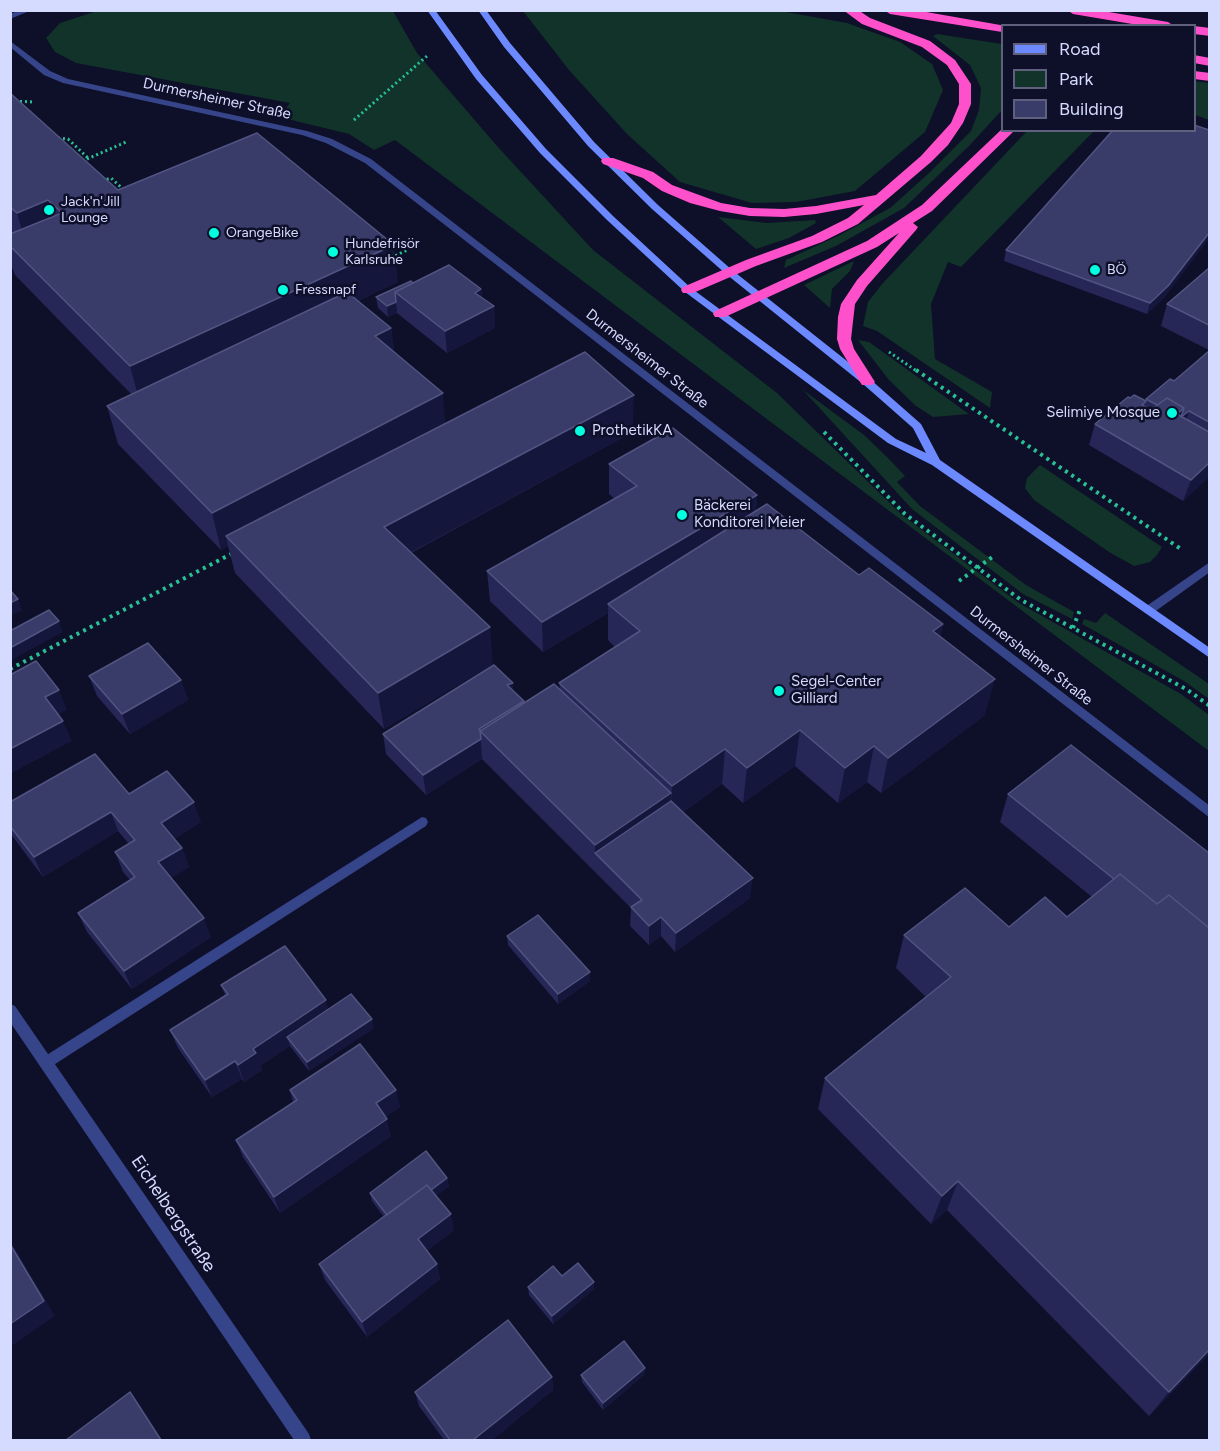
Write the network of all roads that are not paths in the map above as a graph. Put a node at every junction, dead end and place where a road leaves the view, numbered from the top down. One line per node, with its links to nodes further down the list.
1 (28, 10): 7 (street)
2 (431, 10): 16 (street)
3 (482, 10): 12 (street)
4 (849, 10): 13 (highway)
5 (890, 10): 9 (highway)
6 (1073, 10): 8 (highway)
7 (10, 17)
8 (1156, 24)
9 (1001, 28)
10 (10, 43): 24 (street, Durmersheimer Straße)
11 (1007, 132): 14 (highway)
12 (608, 161): 13 (highway); 15 (street)
13 (880, 198): 15 (highway)
14 (927, 208): 17 (highway); 19 (highway)
15 (729, 272): 16 (highway); 17 (street)
16 (688, 290): 18 (street)
17 (760, 296): 18 (highway); 19 (street)
18 (720, 314): 20 (street)
19 (867, 382): 20 (street)
20 (936, 462): 22 (street)
21 (1209, 566): 22 (street)
22 (1149, 610): 23 (street)
23 (1209, 654)
24 (1209, 813)
25 (422, 822): 27 (street)
26 (13, 1020): 27 (street, Eichelbergstraße)
27 (47, 1062): 28 (street, Eichelbergstraße)
28 (303, 1440)

